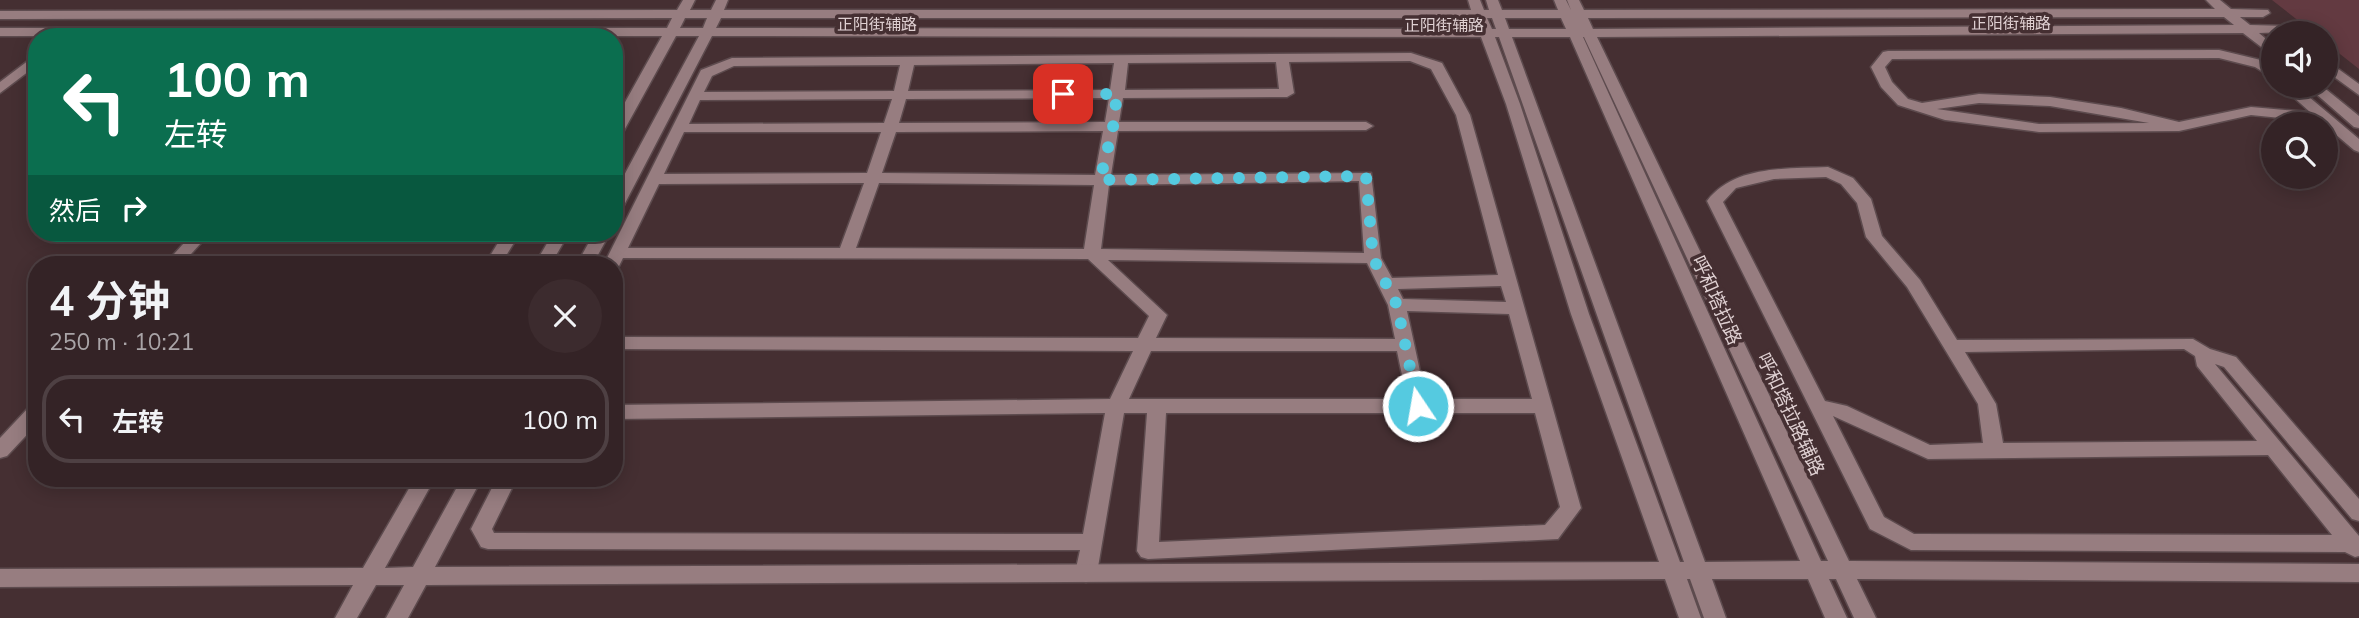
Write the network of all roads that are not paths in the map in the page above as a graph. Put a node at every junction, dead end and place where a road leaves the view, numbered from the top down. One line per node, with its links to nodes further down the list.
1 (88, 3): 2 (street); 6 (street)
2 (0, 5)
3 (1570, 6): 4 (street); 9 (street); 17 (street, 呼和塔拉路辅路)
4 (2219, 6): 5 (street); 12 (street)
5 (2255, 6): 11 (street)
6 (378, 7): 7 (street); 10 (street)
7 (686, 7): 8 (street); 22 (street)
8 (719, 7): 9 (street); 19 (street)
9 (1486, 7): 20 (street)
10 (0, 15)
11 (2266, 21)
12 (2247, 29): 15 (street); 16 (street); 17 (street)
13 (0, 32): 14 (street)
14 (28, 32)
15 (2261, 32)
16 (2261, 32)
17 (1583, 36): 18 (street, 正阳街辅路); 20 (street, 正阳街辅路); 88 (street, 呼和塔拉路); 89 (street, 呼和塔拉路辅路)
18 (2261, 36)
19 (706, 37): 20 (street, 正阳街辅路); 22 (street, 正阳街辅路); 54 (street)
20 (1497, 37): 90 (street); 91 (street)
21 (623, 38): 22 (street)
22 (669, 38): 25 (street, 正阳街辅路); 42 (street)
23 (0, 42): 24 (street)
24 (28, 42)
25 (623, 42)
26 (1282, 58): 27 (street); 34 (street); 62 (street)
27 (1122, 59): 28 (street); 34 (street)
28 (908, 61): 35 (street); 36 (street)
29 (2261, 65): 39 (street)
30 (28, 66): 32 (street)
31 (2338, 74): 33 (street)
32 (0, 89)
33 (2359, 91)
34 (1117, 94): 36 (street); 46 (street)
35 (694, 96): 36 (street); 48 (street)
36 (902, 96): 45 (street)
37 (2302, 98): 41 (street)
38 (2328, 98): 43 (street)
39 (1920, 108): 47 (street); 47 (street)
40 (2262, 112): 47 (street)
41 (2319, 112)
42 (623, 120)
43 (2359, 124)
44 (1366, 126): 46 (street)
45 (888, 127): 46 (street); 48 (street); 51 (street)
46 (1113, 127): 53 (street)
47 (2179, 127)
48 (679, 128): 52 (street)
49 (2338, 129): 50 (street)
50 (2359, 147)
51 (873, 178): 52 (street); 53 (street); 57 (street)
52 (653, 179): 55 (street)
53 (1100, 180): 58 (street); 61 (street)
54 (623, 192)
55 (623, 241)
56 (194, 242): 59 (street)
57 (846, 254): 58 (street); 60 (street)
58 (1091, 254): 61 (street); 67 (street)
59 (180, 256)
60 (623, 258)
61 (1373, 258): 63 (street)
62 (1508, 280): 63 (street); 65 (street)
63 (1387, 284): 64 (street)
64 (1397, 305): 65 (street); 68 (street)
65 (1516, 308): 74 (street)
66 (623, 343): 67 (street)
67 (1144, 344): 68 (street); 71 (street)
68 (1405, 345): 73 (street)
69 (1953, 345): 70 (street); 75 (street); 79 (street)
70 (2204, 353): 78 (street); 84 (street)
71 (1116, 406): 72 (street); 76 (street); 85 (street)
72 (1157, 406): 73 (street); 87 (street)
73 (1418, 406): 74 (street)
74 (1543, 406): 87 (street)
75 (1818, 406): 79 (street); 86 (street)
76 (623, 412)
77 (28, 421): 80 (street)
78 (2273, 448): 79 (street); 86 (street)
79 (1994, 450)
80 (0, 451)
81 (420, 487): 95 (street)
82 (466, 487): 96 (street)
83 (502, 487): 85 (street)
84 (2359, 513)
85 (1091, 542): 92 (street)
86 (2356, 547)
87 (1148, 551): 93 (street)
88 (1815, 570): 89 (street); 91 (street); 102 (street, 呼和塔拉路)
89 (1841, 570): 94 (street); 103 (street, 呼和塔拉路辅路)
90 (1676, 572): 91 (street); 93 (street); 100 (street)
91 (1698, 572): 101 (street)
92 (1086, 573): 93 (street); 96 (street)
93 (1146, 573)
94 (2359, 573)
95 (370, 576): 96 (street); 97 (street); 98 (street)
96 (419, 576): 99 (street)
97 (0, 578)
98 (346, 618)
99 (397, 618)
100 (1690, 618)
101 (1715, 618)
102 (1836, 618)
103 (1865, 618)

